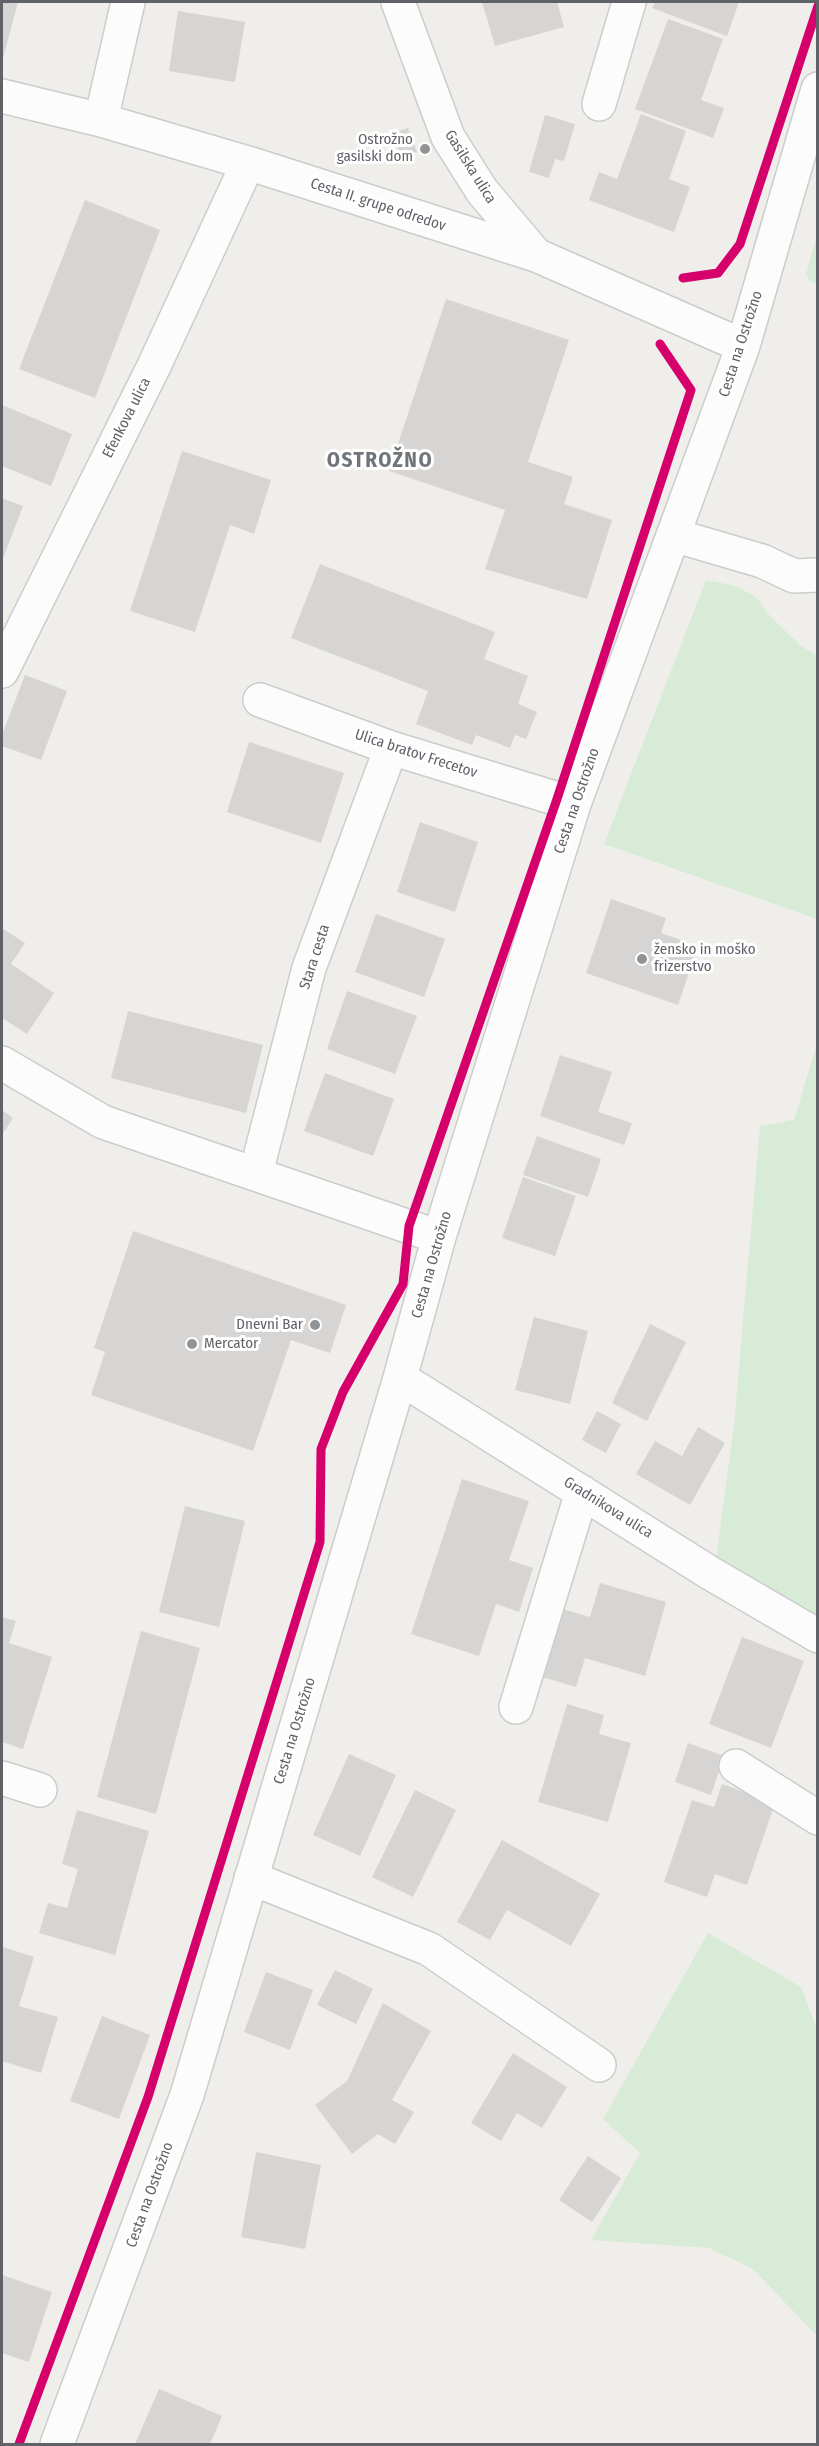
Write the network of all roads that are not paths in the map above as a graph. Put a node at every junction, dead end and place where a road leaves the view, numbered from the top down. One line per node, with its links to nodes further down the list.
1 (128, 2): 7 (street)
2 (398, 2): 9 (street, Gasilska ulica)
3 (629, 2): 6 (street)
4 (818, 89): 10 (street, Cesta na Ostrožno)
5 (2, 96): 7 (street, Cesta II. grupe odredov)
6 (599, 104)
7 (101, 120): 8 (street, Cesta II. grupe odredov)
8 (248, 164): 9 (street, Cesta II. grupe odredov); 13 (street, Efenkova ulica)
9 (536, 255): 10 (street, Cesta II. grupe odredov)
10 (742, 346): 11 (street, Cesta na Ostrožno)
11 (673, 535): 12 (street); 16 (street, Cesta na Ostrožno)
12 (818, 575)
13 (2, 671)
14 (260, 700): 15 (street, Ulica bratov Frecetov)
15 (391, 747): 16 (street, Ulica bratov Frecetov); 18 (street, Stara cesta)
16 (574, 804): 19 (street, Cesta na Ostrožno)
17 (2, 1063): 18 (street)
18 (256, 1173): 19 (street)
19 (439, 1237): 20 (street, Cesta na Ostrožno)
20 (400, 1378): 21 (street, Gradnikova ulica); 28 (street, Cesta na Ostrožno)
21 (582, 1492): 22 (street, Gradnikova ulica); 23 (street)
22 (818, 1636)
23 (516, 1707)
24 (736, 1766): 27 (street)
25 (2, 1778): 26 (street)
26 (40, 1790)
27 (818, 1818)
28 (251, 1878): 29 (street); 30 (street, Cesta na Ostrožno)
29 (599, 2065)
30 (57, 2445)

